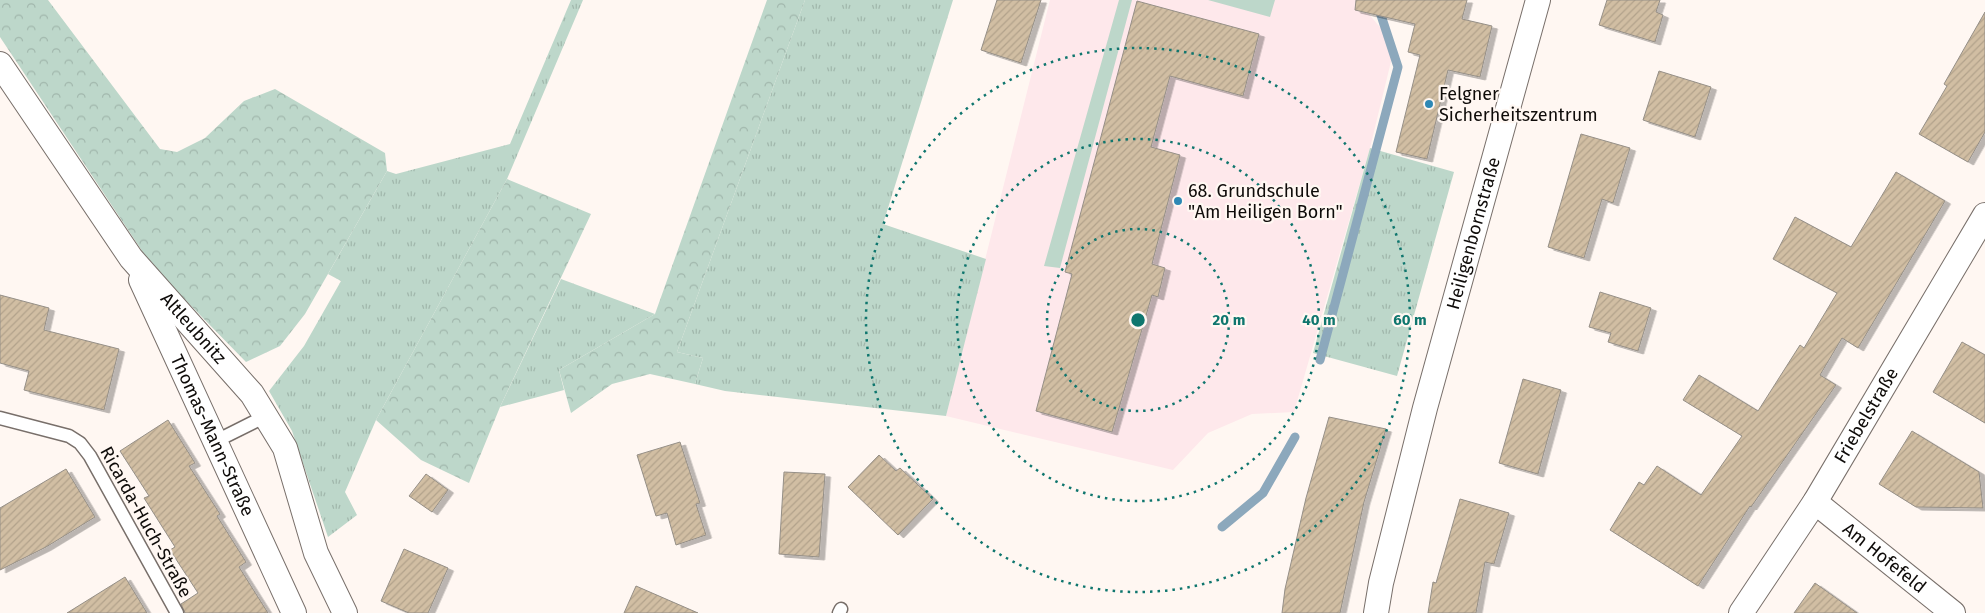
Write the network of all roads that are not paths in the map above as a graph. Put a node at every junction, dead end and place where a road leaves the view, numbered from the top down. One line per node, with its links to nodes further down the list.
1 (1538, 0): 12 (street, Heiligenbornstraße)
2 (0, 64): 4 (street, Altleubnitz)
3 (1983, 223): 8 (street, Friebelstraße)
4 (131, 258): 5 (street, Altleubnitz); 7 (street, Thomas-Mann-Straße)
5 (266, 416): 7 (lane); 11 (street, Altleubnitz)
6 (0, 418): 9 (lane, Ricarda-Huch-Straße)
7 (216, 441): 10 (street, Thomas-Mann-Straße)
8 (1815, 502): 13 (street, Friebelstraße); 14 (street, Am Hofefeld)
9 (177, 613)
10 (294, 613)
11 (345, 613)
12 (1376, 613)
13 (1740, 613)
14 (1953, 613)

